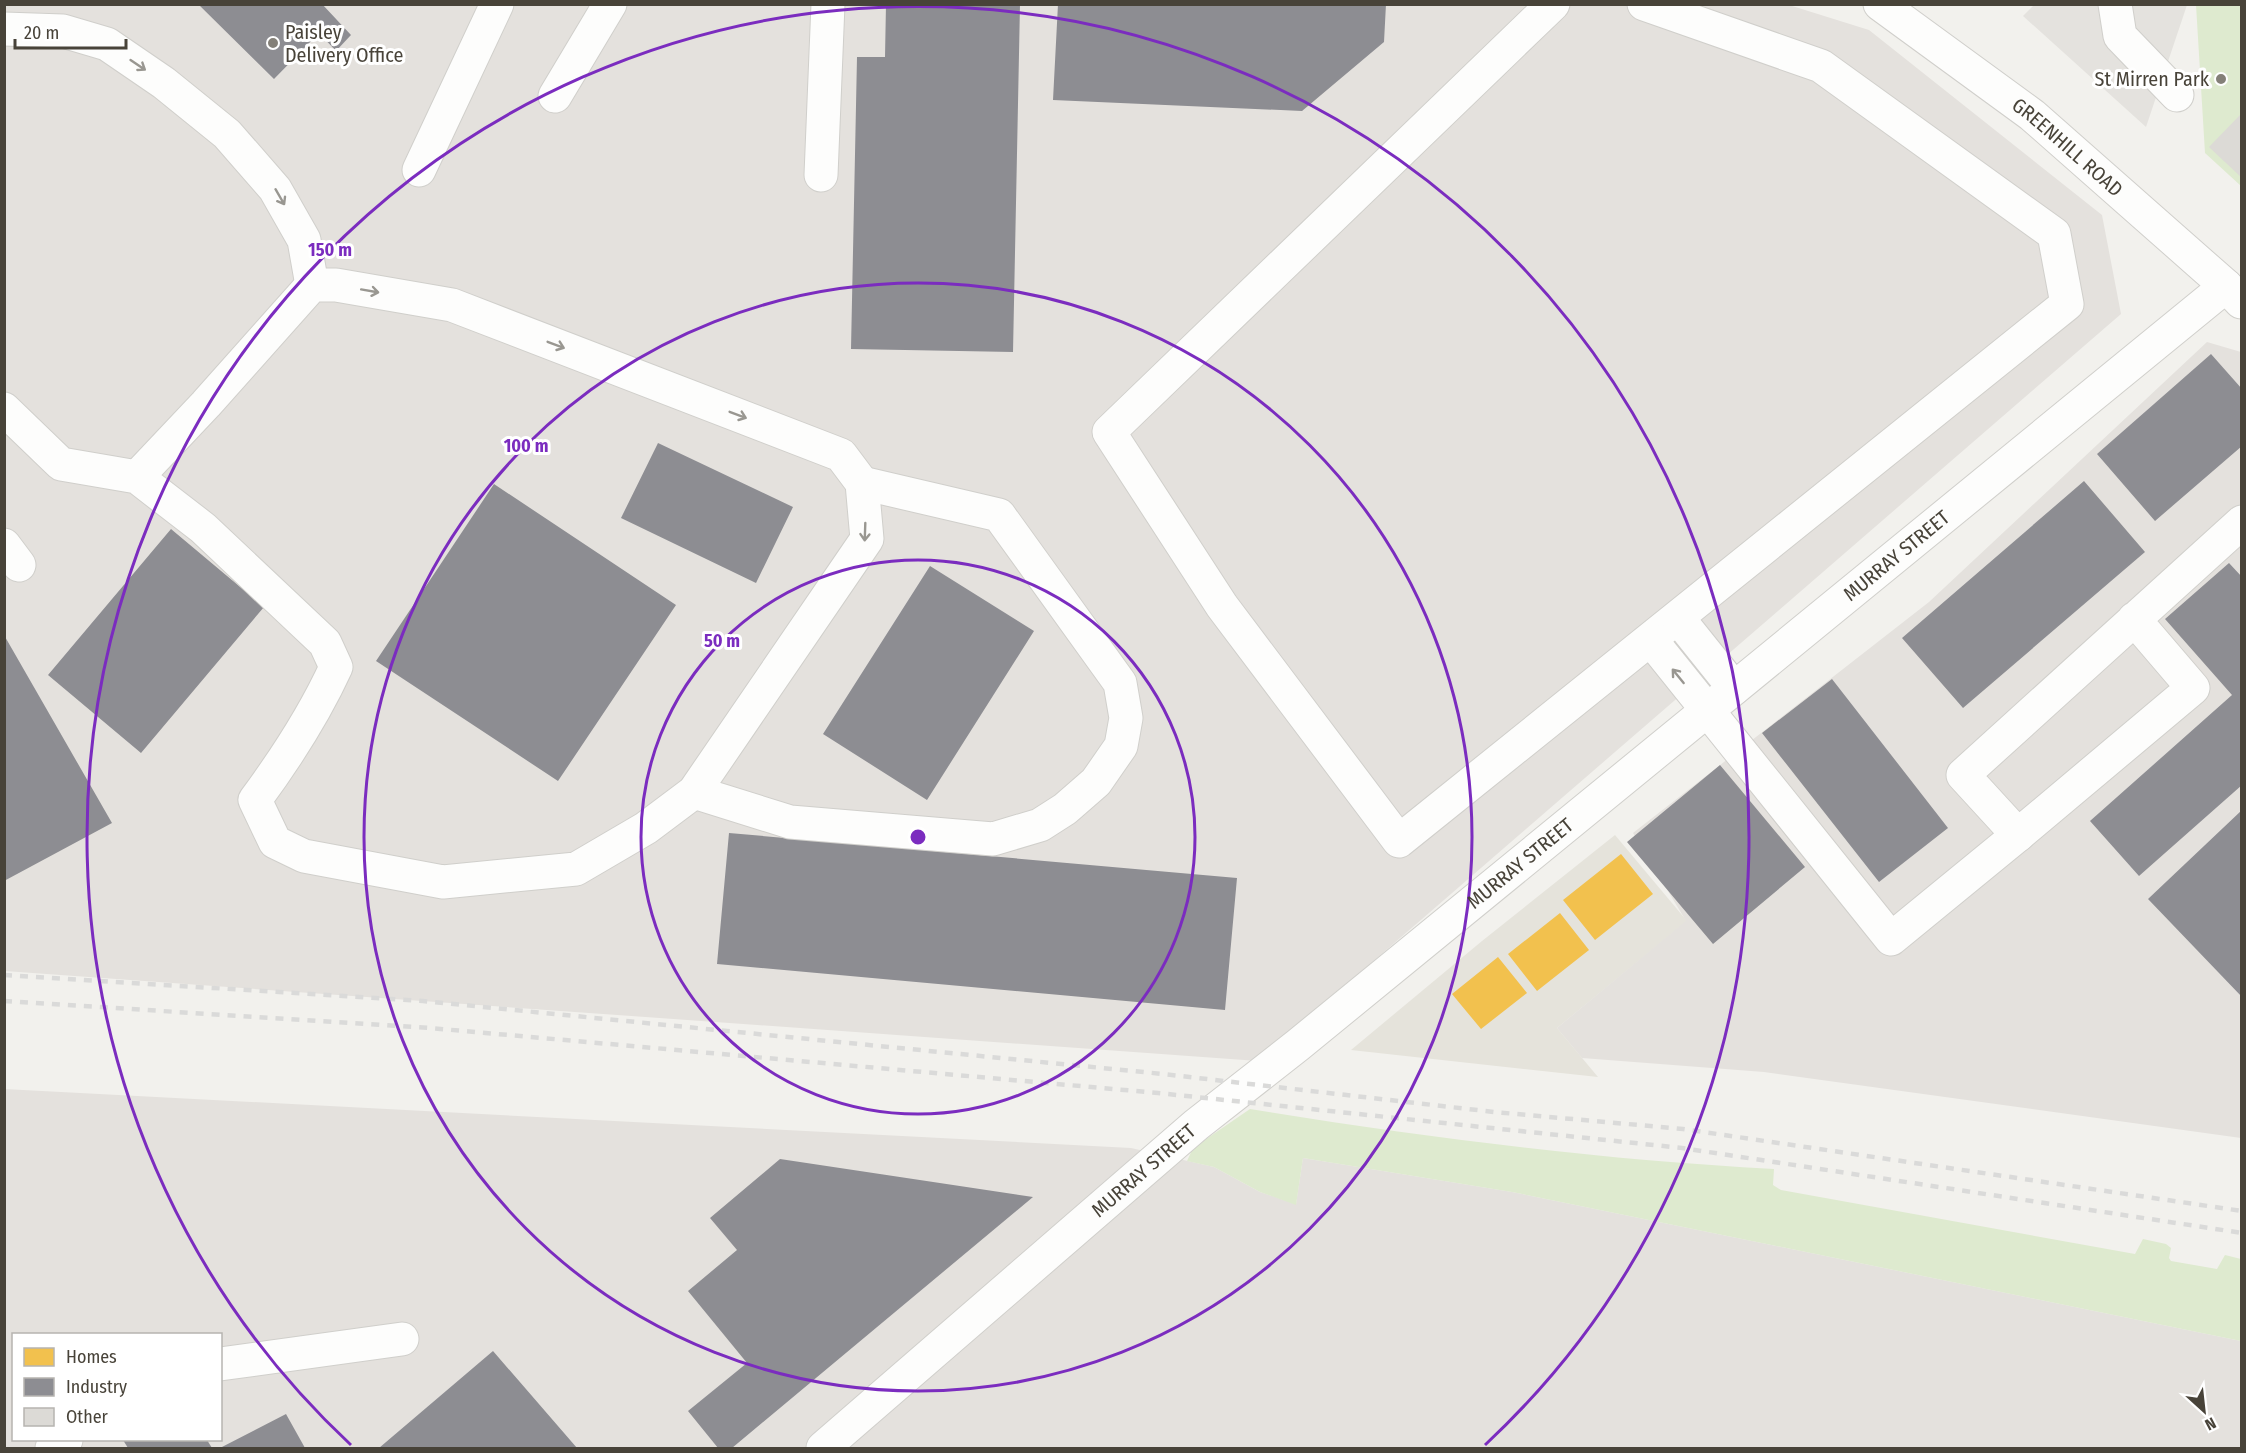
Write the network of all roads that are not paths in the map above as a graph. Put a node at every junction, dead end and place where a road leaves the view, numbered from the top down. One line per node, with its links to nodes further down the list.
1 (497, 4): 11 (street)
2 (610, 4): 10 (street)
3 (828, 4): 12 (street)
4 (1553, 4): 21 (street)
5 (1644, 4): 19 (street)
6 (1880, 4): 14 (street, GREENHILL ROAD)
7 (2115, 4): 9 (street)
8 (4, 29): 13 (street, one-way to 13)
9 (2177, 95)
10 (555, 96)
11 (419, 170)
12 (821, 175)
13 (312, 285): 16 (street); 17 (street, one-way to 17)
14 (2234, 294): 22 (street, MURRAY STREET)
15 (4, 409): 16 (street)
16 (137, 477): 24 (street)
17 (862, 483): 24 (street, one-way to 24); 24 (street)
18 (2241, 522): 20 (street)
19 (1678, 618): 21 (street); 22 (street)
20 (2134, 619): 25 (street); 25 (street)
21 (1651, 640): 23 (street, one-way to 21)
22 (1734, 688): 23 (street, MURRAY STREET)
23 (1707, 711): 25 (street); 28 (street, MURRAY STREET)
24 (694, 792)
25 (2018, 835)
26 (402, 1339): 27 (street)
27 (222, 1364)
28 (823, 1449)

